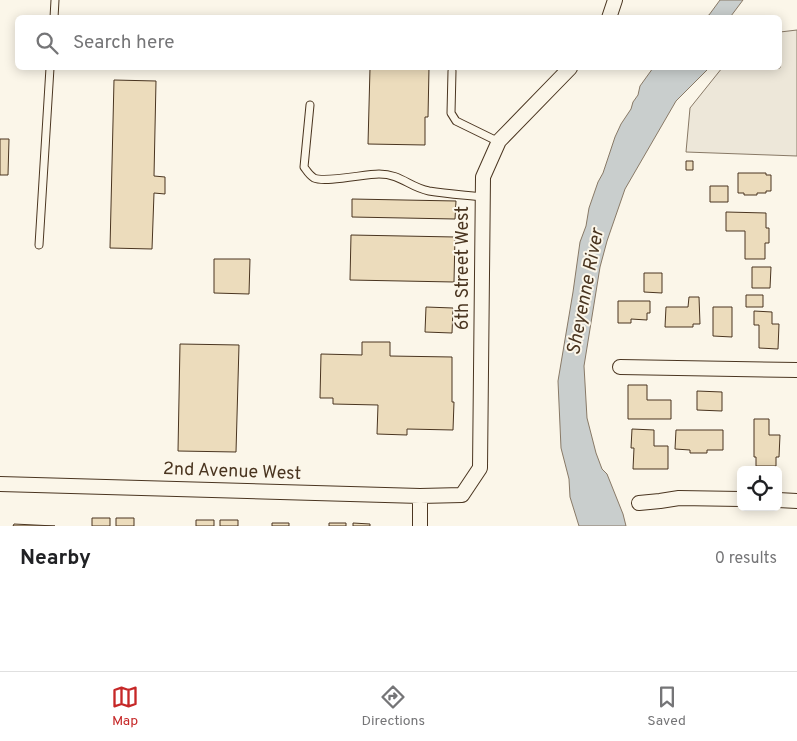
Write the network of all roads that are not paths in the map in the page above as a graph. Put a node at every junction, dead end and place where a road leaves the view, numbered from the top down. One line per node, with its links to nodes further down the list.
1 (55, 0): 3 (lane)
2 (614, 0): 4 (street)
3 (54, 15)
4 (610, 15)
5 (50, 70): 11 (lane)
6 (568, 70): 9 (street, 6th Street West)
7 (452, 71): 9 (lane)
8 (310, 105): 10 (lane)
9 (499, 142): 10 (street, 6th Street West)
10 (483, 197): 15 (street, 6th Street West)
11 (39, 245)
12 (620, 367): 13 (street)
13 (797, 370)
14 (0, 484): 16 (street, 2nd Avenue West)
15 (462, 495): 16 (street, 2nd Avenue West)
16 (420, 496): 21 (street)
17 (737, 499): 20 (street)
18 (782, 500): 19 (street)
19 (797, 501)
20 (639, 503)
21 (420, 526)

